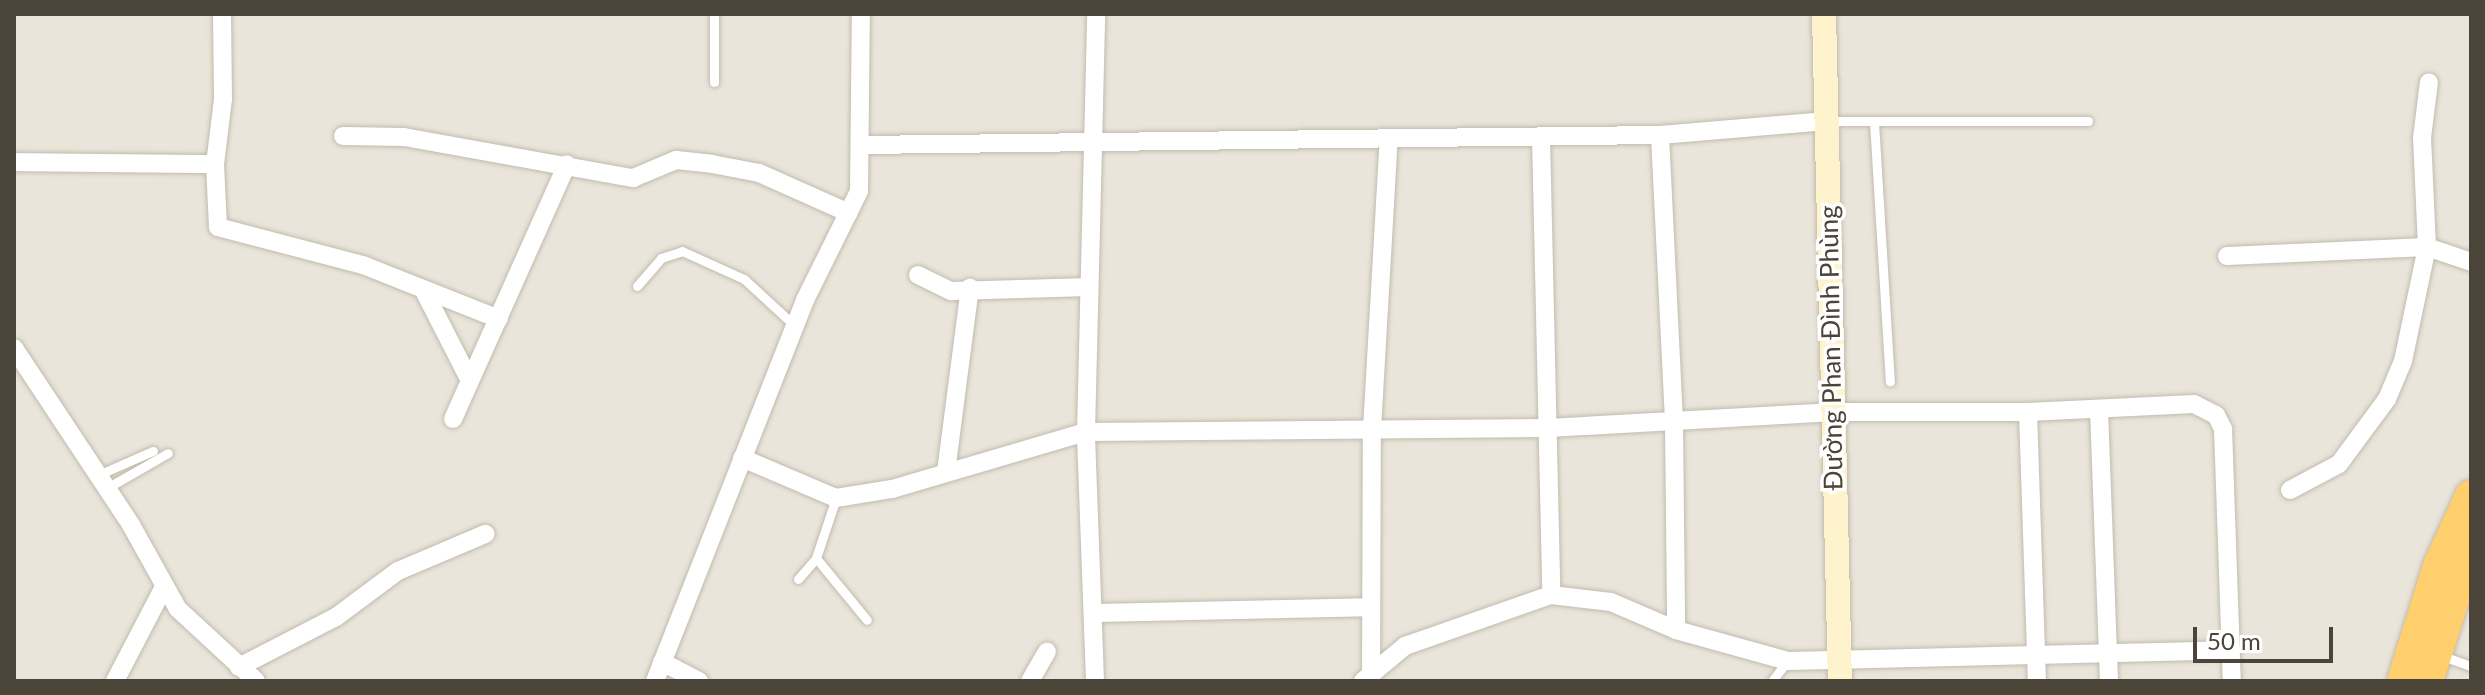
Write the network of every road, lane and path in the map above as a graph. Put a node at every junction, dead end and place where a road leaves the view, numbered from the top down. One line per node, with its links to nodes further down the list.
1 (222, 14): 18 (street)
2 (714, 14): 6 (lane)
3 (861, 14): 16 (street)
4 (1096, 14): 15 (street)
5 (1824, 14): 8 (street, Đường Phan Đình Phùng)
6 (714, 82)
7 (2429, 82): 21 (street)
8 (1826, 121): 10 (lane); 11 (street); 35 (street, Đường Phan Đình Phùng)
9 (2088, 121): 10 (lane)
10 (1874, 122): 33 (lane)
11 (1660, 135): 13 (street); 38 (street)
12 (343, 136): 19 (street)
13 (1541, 137): 14 (street); 39 (street)
14 (1389, 138): 15 (street); 40 (street)
15 (1091, 140): 16 (street); 26 (street)
16 (861, 145): 20 (street)
17 (14, 162): 18 (street)
18 (215, 164): 28 (street)
19 (567, 164): 20 (street); 29 (street)
20 (849, 213): 30 (street)
21 (2427, 247): 22 (street); 23 (street); 47 (street)
22 (2227, 256)
23 (2471, 262)
24 (918, 275): 27 (street)
25 (637, 286): 30 (lane)
26 (1089, 287): 27 (street); 41 (street)
27 (970, 288): 45 (street)
28 (423, 289): 29 (street); 32 (street)
29 (499, 319): 32 (street)
30 (795, 326): 44 (street)
31 (14, 348): 46 (street)
32 (470, 381): 37 (street)
33 (1890, 382)
34 (2099, 409): 36 (street); 60 (street); 62 (street)
35 (1831, 412): 36 (street); 38 (street); 69 (street, Đường Phan Đình Phùng)
36 (2028, 412): 63 (street)
37 (453, 419)
38 (1674, 422): 39 (street); 59 (street)
39 (1548, 428): 40 (street); 55 (street)
40 (1372, 429): 41 (street); 56 (street)
41 (1086, 432): 45 (street); 57 (street)
42 (153, 451): 46 (lane)
43 (168, 453): 46 (lane)
44 (742, 458): 49 (street); 65 (street)
45 (946, 472): 49 (street)
46 (102, 481): 54 (street)
47 (2290, 490)
48 (2471, 496): 81 (highway)
49 (836, 498): 52 (lane)
50 (485, 534): 67 (street)
51 (2471, 544): 68 (highway)
52 (816, 558): 53 (lane); 58 (lane)
53 (798, 579)
54 (164, 587): 67 (street); 71 (street)
55 (1551, 595): 59 (street); 70 (street)
56 (1370, 607): 57 (street); 70 (street)
57 (1093, 613): 76 (street)
58 (867, 620)
59 (1676, 630): 64 (street)
60 (2231, 650): 62 (street); 80 (street)
61 (1047, 651): 75 (street)
62 (2108, 652): 63 (street); 79 (street)
63 (2036, 654): 69 (street); 78 (street)
64 (1788, 661): 69 (street); 77 (lane)
65 (662, 662): 73 (street); 74 (street)
66 (2471, 666): 68 (lane)
67 (239, 667): 72 (street)
68 (2432, 668)
69 (1840, 672)
70 (1367, 678)
71 (115, 681)
72 (256, 681)
73 (655, 681)
74 (699, 681)
75 (1030, 681)
76 (1095, 681)
77 (1772, 681)
78 (2037, 681)
79 (2109, 681)
80 (2232, 681)
81 (2403, 681)

